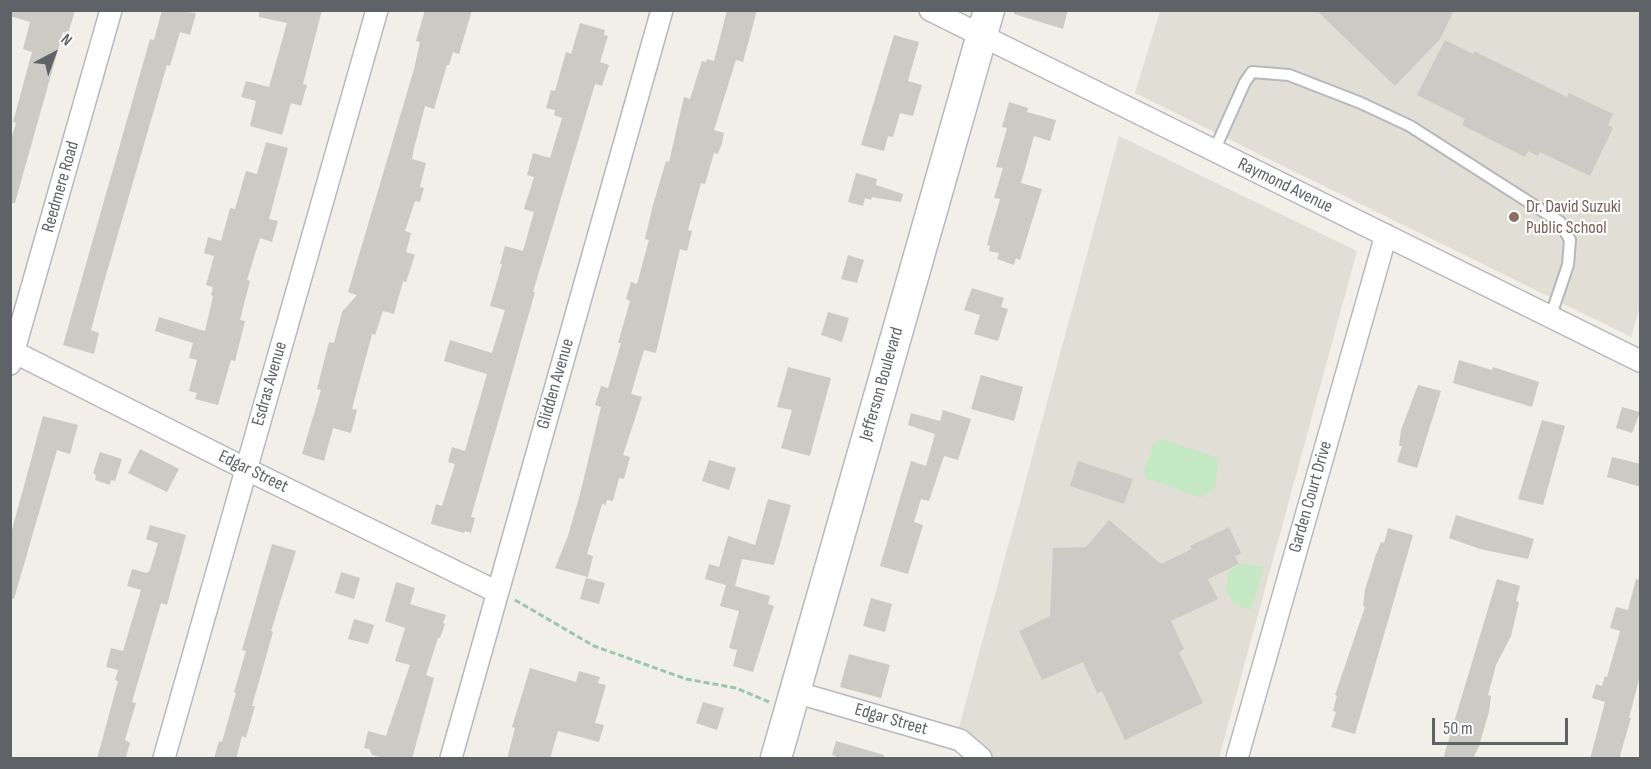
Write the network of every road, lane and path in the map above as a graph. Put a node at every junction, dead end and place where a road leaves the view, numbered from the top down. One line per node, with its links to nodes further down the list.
1 (111, 10): 9 (street, Reedmere Road)
2 (377, 10): 11 (street, Esdras Avenue)
3 (662, 10): 12 (street, Glidden Avenue)
4 (930, 10): 5 (street, Raymond Avenue)
5 (985, 23): 6 (street, Raymond Avenue); 13 (street, Jefferson Boulevard)
6 (1214, 151): 7 (street, Raymond Avenue); 8 (lane)
7 (1386, 235): 8 (street, Raymond Avenue); 18 (street, Garden Court Drive)
8 (1550, 318): 10 (street, Raymond Avenue)
9 (12, 355): 11 (street, Edgar Street)
10 (1641, 361)
11 (246, 469): 12 (street, Edgar Street); 14 (street, Esdras Avenue)
12 (504, 594): 13 (path); 15 (street, Glidden Avenue)
13 (784, 698): 16 (street, Jefferson Boulevard); 17 (street, Edgar Street)
14 (164, 759)
15 (451, 759)
16 (776, 759)
17 (981, 759)
18 (1237, 759)

